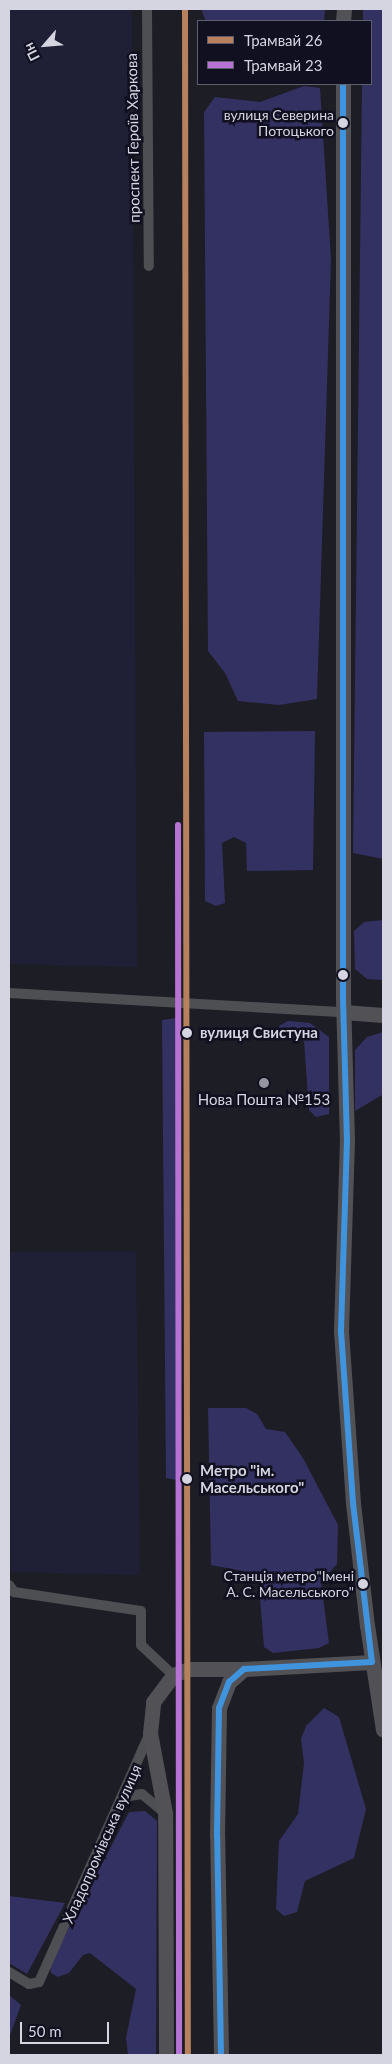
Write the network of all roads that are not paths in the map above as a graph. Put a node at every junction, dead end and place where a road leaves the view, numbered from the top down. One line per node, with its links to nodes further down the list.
1 (147, 9): 3 (street, проспект Героїв Харкова)
2 (343, 85): 5 (main road)
3 (149, 266)
4 (9, 993): 5 (street)
5 (344, 1012): 6 (main road); 8 (main road)
6 (383, 1015)
7 (9, 1585): 10 (street)
8 (372, 1662): 9 (main road); 11 (main road)
9 (244, 1669): 10 (main road); 17 (main road)
10 (173, 1675): 12 (main road, Хладопромівська вулиця)
11 (383, 1730)
12 (150, 1734): 13 (street, Хладопромівська вулиця); 14 (main road)
13 (123, 1798): 14 (street); 15 (street, Хладопромівська вулиця)
14 (166, 1813): 16 (main road)
15 (9, 1972)
16 (166, 2055)
17 (221, 2055)

